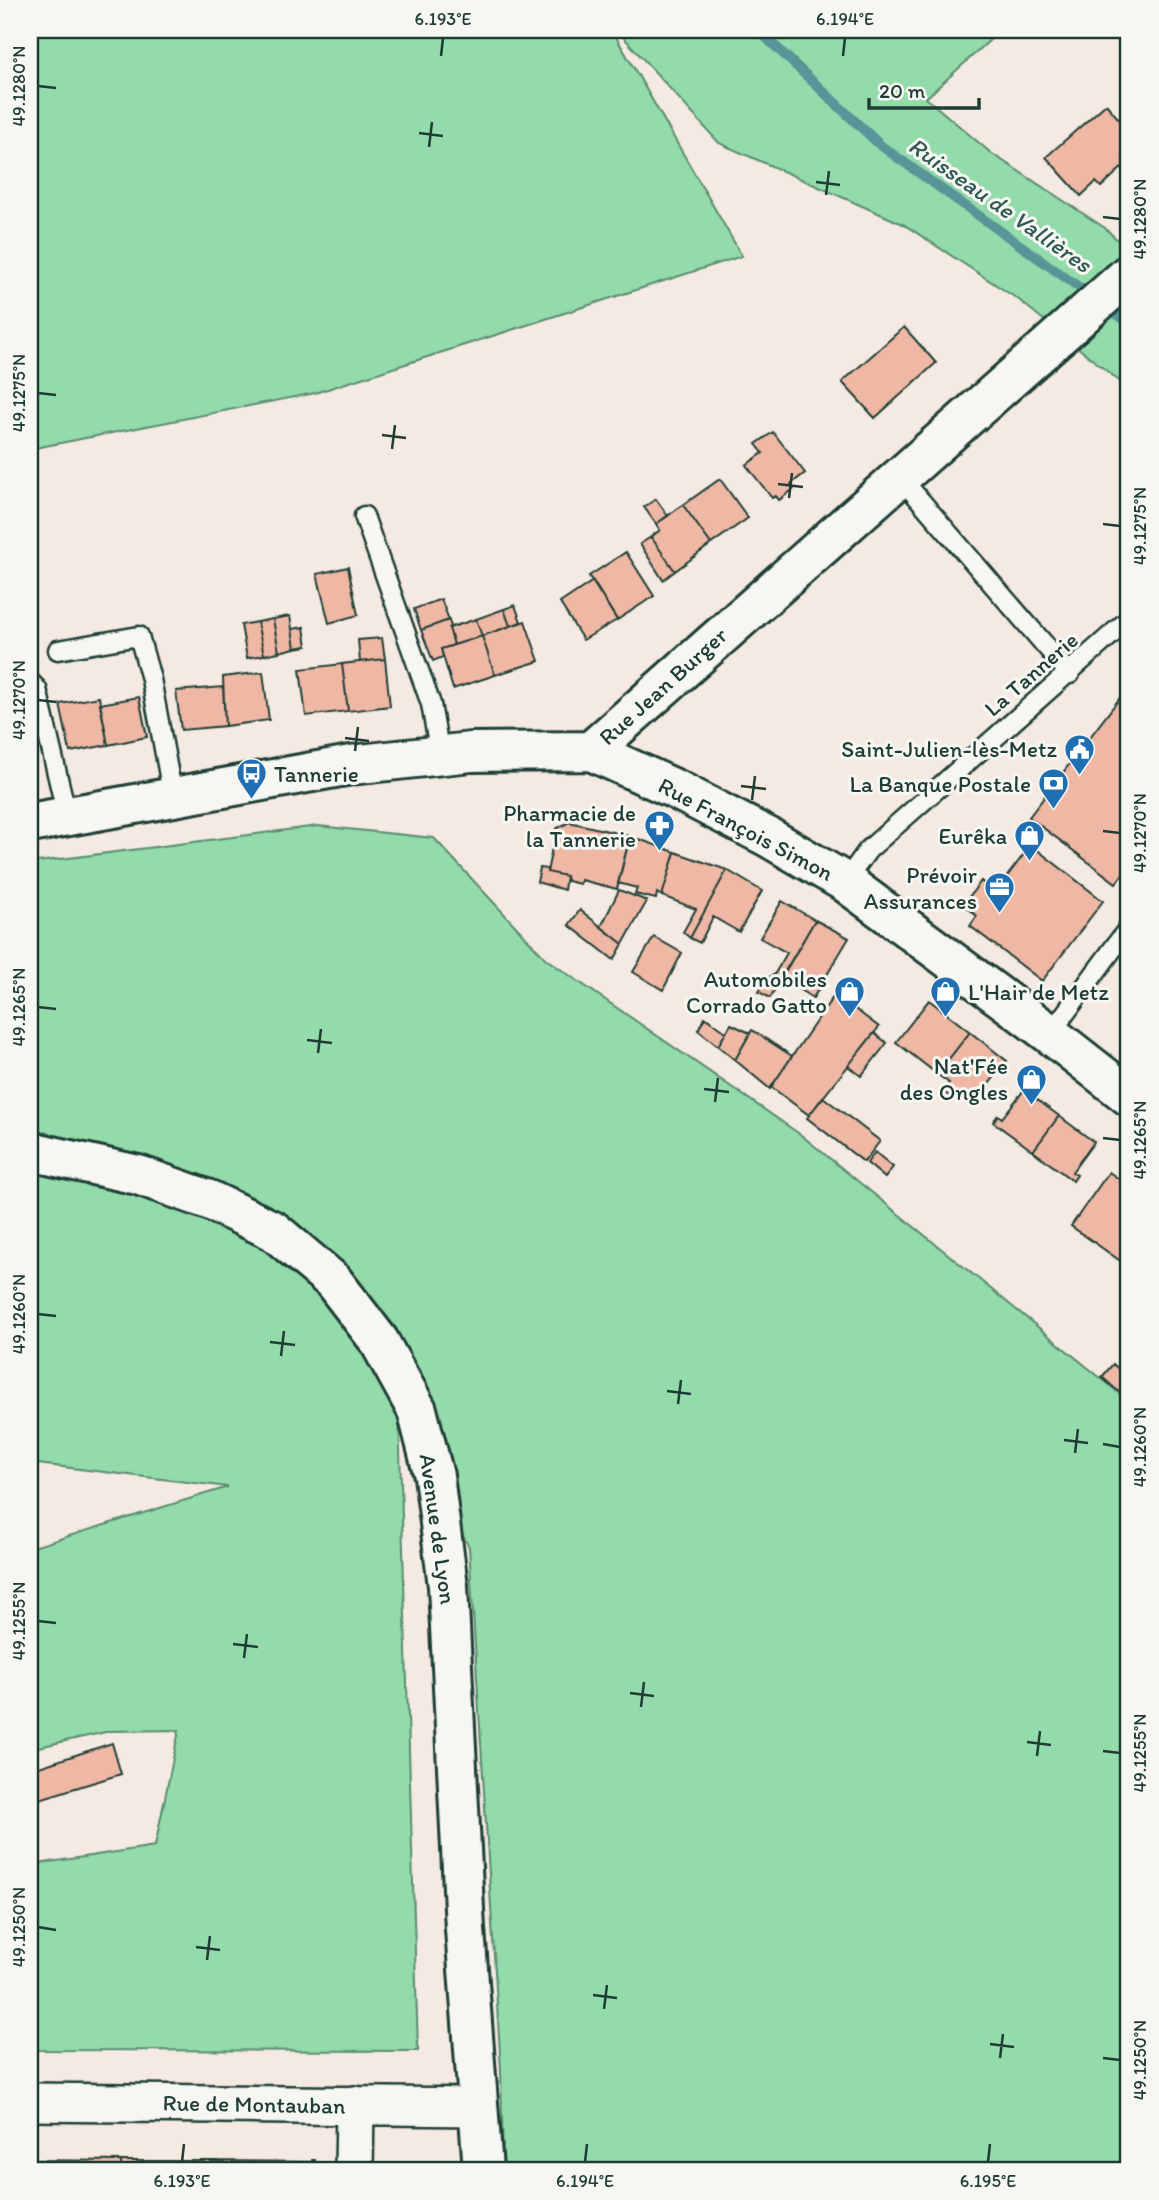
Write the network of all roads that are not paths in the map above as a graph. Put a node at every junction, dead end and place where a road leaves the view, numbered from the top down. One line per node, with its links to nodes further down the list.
1 (1129, 274): 2 (main road, Rue Jean Burger)
2 (900, 477): 6 (lane); 8 (main road, Rue Jean Burger)
3 (364, 516): 9 (lane)
4 (1129, 619): 6 (lane, La Tannerie)
5 (58, 650): 10 (lane)
6 (1070, 674): 13 (lane, La Tannerie)
7 (30, 682): 11 (lane)
8 (590, 751): 9 (main road, Rue Jean Burger); 13 (main road, Rue François Simon)
9 (440, 755): 10 (main road, Rue Jean Burger)
10 (173, 797): 11 (main road, Rue Jean Burger)
11 (67, 816): 12 (main road, Rue Jean Burger)
12 (30, 823)
13 (845, 882): 15 (main road, Rue François Simon)
14 (1129, 928): 15 (lane)
15 (1049, 1034): 16 (main road, Rue François Simon)
16 (1129, 1096)
17 (30, 1151): 20 (main road, Avenue de Lyon)
18 (30, 2102): 19 (street, Rue de Montauban)
19 (355, 2105): 20 (street, Rue de Montauban); 21 (street)
20 (478, 2106): 22 (main road, Avenue de Lyon)
21 (354, 2170)
22 (482, 2170)

